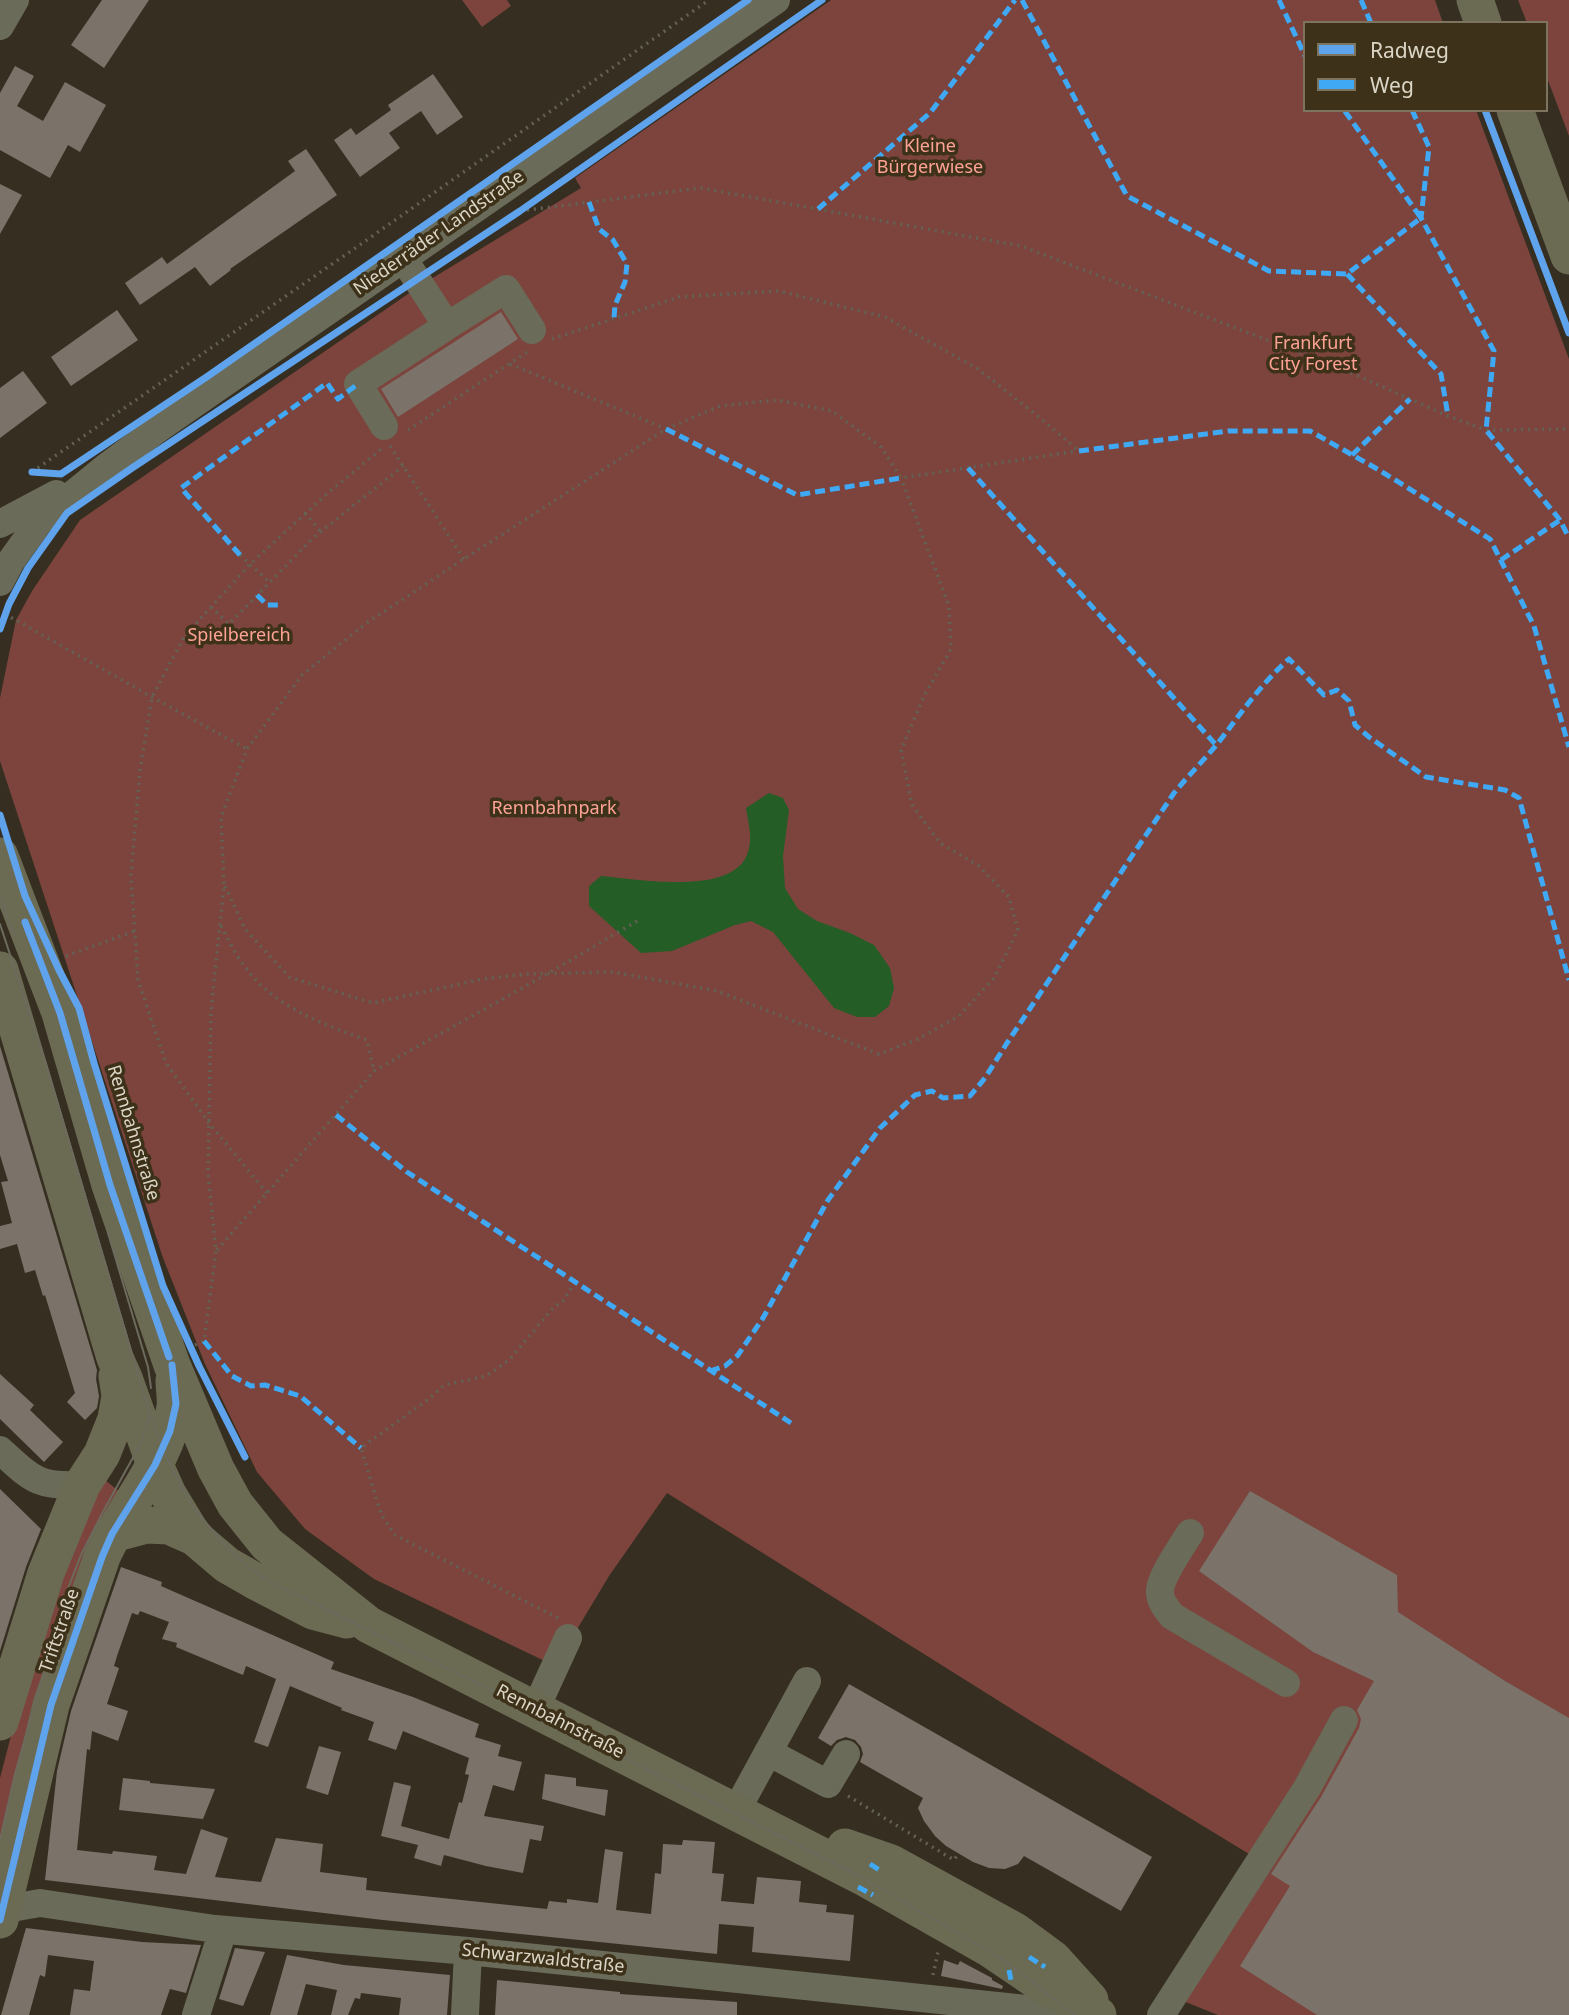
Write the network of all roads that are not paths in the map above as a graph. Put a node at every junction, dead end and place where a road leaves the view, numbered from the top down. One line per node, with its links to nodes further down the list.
1 (15, 0): 5 (street)
2 (776, 0): 8 (street, Niederräder Landstraße)
3 (1475, 0): 4 (main road)
4 (1482, 21)
5 (0, 26)
6 (1517, 112): 7 (main road)
7 (1569, 256)
8 (403, 258): 9 (street); 12 (street, Niederräder Landstraße)
9 (447, 326): 10 (street); 11 (street)
10 (535, 340)
11 (392, 431)
12 (93, 483): 13 (street, Niederräder Landstraße); 14 (street, Niederräder Landstraße)
13 (39, 522): 15 (street, Niederräder Landstraße); 16 (street, Niederräder Landstraße)
14 (0, 524)
15 (0, 544)
16 (0, 582)
17 (0, 856): 19 (main road, Rennbahnstraße)
18 (0, 970): 20 (main road, Rennbahnstraße)
19 (186, 1352): 21 (main road); 24 (main road, Rennbahnstraße)
20 (114, 1358): 21 (main road, Rennbahnstraße); 23 (main road, Triftstraße)
21 (156, 1431): 23 (main road); 24 (main road); 25 (main road, Rennbahnstraße)
22 (0, 1450): 26 (street)
23 (102, 1454): 26 (main road, Triftstraße)
24 (213, 1464): 30 (main road, Rennbahnstraße)
25 (155, 1465): 28 (main road, Triftstraße); 29 (main road, Rennbahnstraße)
26 (82, 1485): 36 (main road, Triftstraße)
27 (1190, 1532): 33 (street)
28 (112, 1534): 29 (main road); 41 (main road, Triftstraße)
29 (194, 1537): 30 (main road, Rennbahnstraße)
30 (369, 1625): 34 (main road, Rennbahnstraße)
31 (568, 1631): 34 (street)
32 (807, 1681): 37 (street)
33 (1286, 1683)
34 (535, 1710): 39 (main road, Rennbahnstraße)
35 (1344, 1720): 48 (street)
36 (0, 1722)
37 (768, 1752): 38 (street); 39 (street)
38 (846, 1754)
39 (743, 1814): 40 (main road, Rennbahnstraße); 45 (main road, Rennbahnstraße)
40 (851, 1849): 45 (street); 45 (main road, Rennbahnstraße)
41 (1, 1913): 42 (street, Schwarzwaldstraße)
42 (223, 1930): 43 (street, Schwarzwaldstraße); 46 (street)
43 (468, 1951): 44 (street, Schwarzwaldstraße); 47 (street)
44 (974, 2009): 45 (street, Schwarzwaldstraße)
45 (1094, 2012)
46 (196, 2015)
47 (465, 2015)
48 (1161, 2015)

